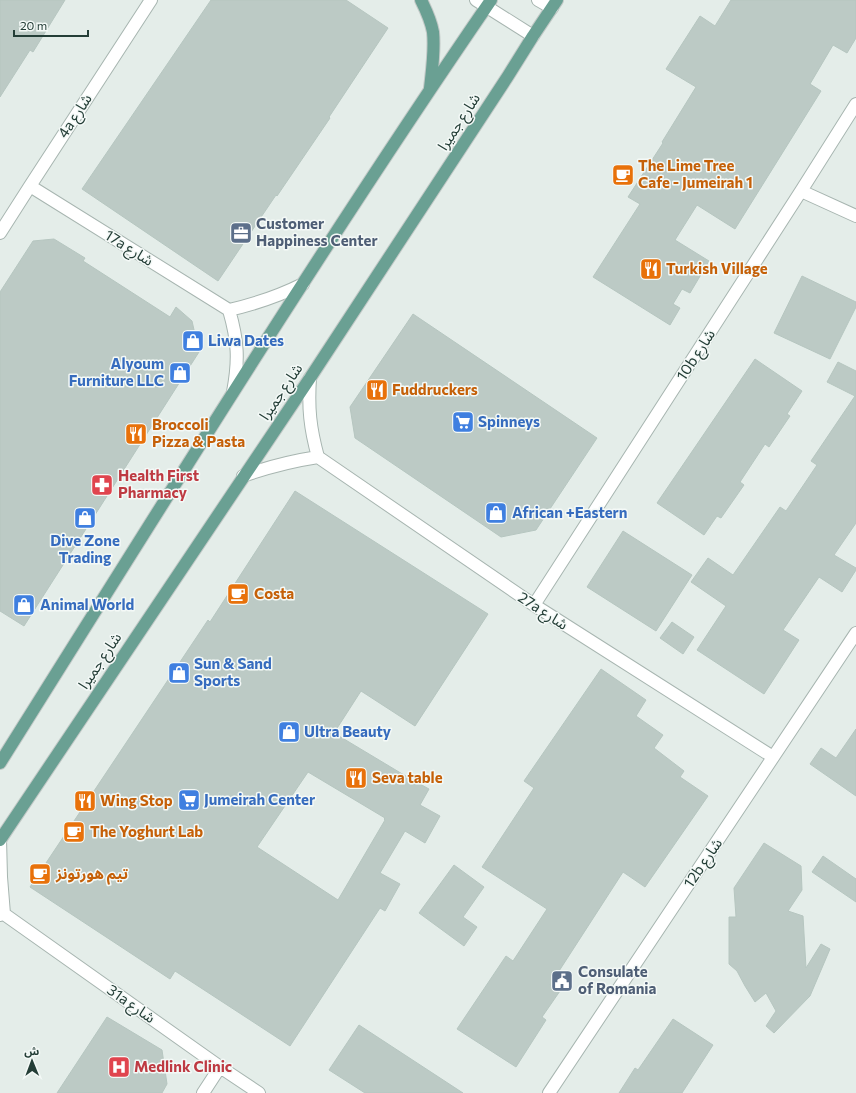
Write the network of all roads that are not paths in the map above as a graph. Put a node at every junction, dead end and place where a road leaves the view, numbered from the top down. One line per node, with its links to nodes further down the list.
1 (151, 0): 10 (street, 4a شارع)
2 (421, 0): 8 (main road)
3 (476, 0): 5 (street)
4 (538, 0): 6 (street)
5 (489, 3): 7 (street); 8 (main road, شارع جميرا)
6 (554, 4): 7 (main road, شارع جميرا)
7 (532, 36): 16 (main road, شارع جميرا)
8 (430, 89): 14 (main road, شارع جميرا)
9 (856, 104): 11 (street, 10b شارع)
10 (30, 186): 13 (street, 4a شارع); 15 (street, 17a شارع)
11 (801, 192): 12 (street); 20 (street, 10b شارع)
12 (856, 216)
13 (0, 233)
14 (303, 284): 15 (street); 17 (main road, شارع جميرا)
15 (229, 310): 17 (street)
16 (310, 378): 18 (street); 19 (main road, شارع جميرا)
17 (234, 392): 23 (main road, شارع جميرا)
18 (318, 457): 19 (street); 20 (street, 27a شارع)
19 (244, 476): 24 (main road, شارع جميرا)
20 (534, 606): 22 (street, 27a شارع)
21 (856, 633): 22 (street, 12b شارع)
22 (773, 757): 29 (street, 12b شارع)
23 (0, 764)
24 (0, 839): 25 (street, 31a شارع)
25 (2, 915): 26 (street, 31a شارع)
26 (220, 1067): 27 (street); 28 (street, 31a شارع)
27 (203, 1093)
28 (259, 1093)
29 (549, 1093)

